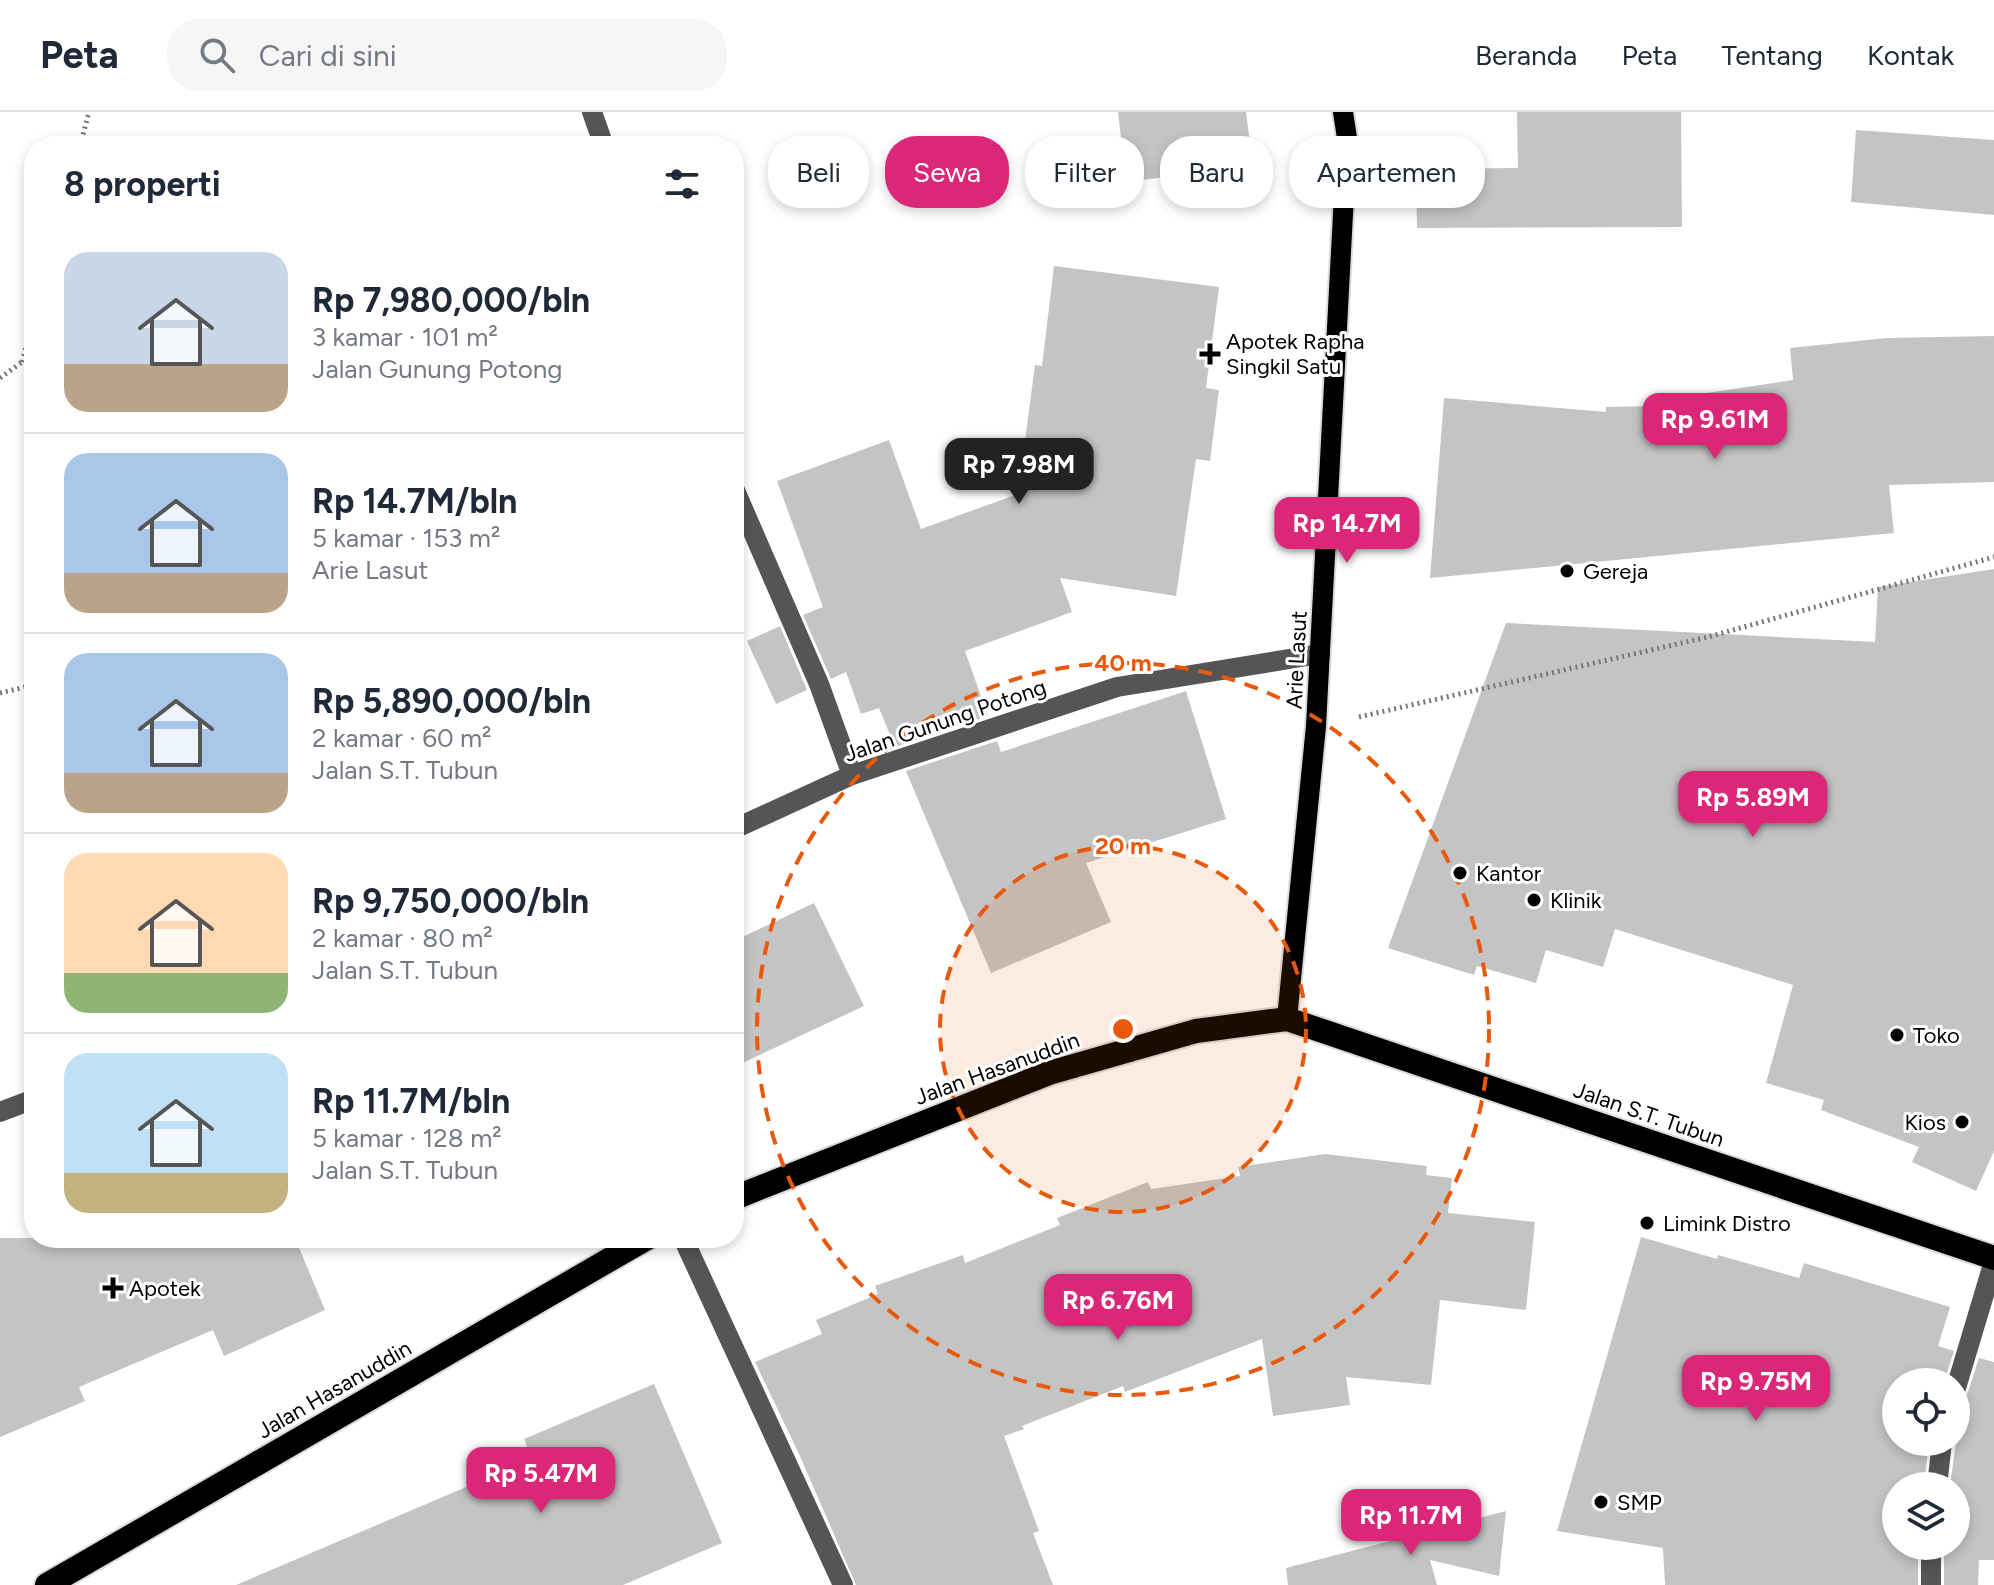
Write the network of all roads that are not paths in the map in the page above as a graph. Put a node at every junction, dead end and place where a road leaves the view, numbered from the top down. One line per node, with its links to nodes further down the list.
1 (592, 112): 3 (street)
2 (1343, 112): 5 (main road, Arie Lasut)
3 (600, 136)
4 (744, 511): 6 (street)
5 (1320, 654): 6 (street, Jalan Gunung Potong); 8 (main road, Arie Lasut)
6 (852, 775): 7 (street, Jalan Gunung Potong)
7 (744, 824)
8 (1287, 1019): 11 (highway, Jalan Hasanuddin); 14 (highway, Jalan S.T. Tubun)
9 (24, 1103): 10 (street)
10 (0, 1112)
11 (744, 1194)
12 (630, 1248): 17 (highway, Jalan Hasanuddin)
13 (688, 1248): 18 (street)
14 (1994, 1259): 15 (street)
15 (1962, 1368)
16 (1931, 1560): 19 (street)
17 (47, 1585)
18 (843, 1585)
19 (1931, 1585)

